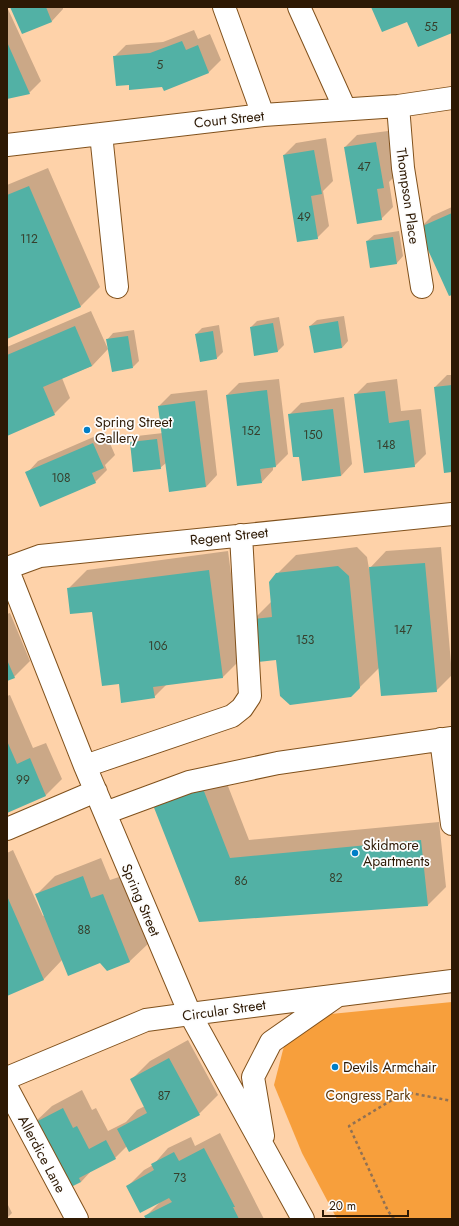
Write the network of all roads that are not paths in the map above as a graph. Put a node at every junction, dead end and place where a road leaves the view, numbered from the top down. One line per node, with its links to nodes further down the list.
1 (224, 7): 6 (street)
2 (299, 7): 5 (street)
3 (452, 98): 4 (street, Court Street)
4 (398, 106): 5 (street, Court Street); 9 (street, Thompson Place)
5 (345, 110): 6 (street, Court Street)
6 (263, 115): 7 (street, Court Street)
7 (101, 134): 8 (street, Court Street); 10 (street)
8 (7, 145)
9 (422, 286)
10 (117, 287)
11 (452, 514): 12 (street, Regent Street)
12 (241, 535): 13 (street, Regent Street); 15 (street)
13 (7, 568): 15 (street, Spring Street)
14 (447, 739): 17 (street); 18 (street)
15 (85, 766): 16 (street, Spring Street)
16 (96, 790): 17 (street, Spring Street); 19 (street)
17 (105, 813): 22 (street, Spring Street)
18 (452, 824)
19 (7, 829)
20 (452, 981): 21 (street, Circular Street)
21 (339, 994): 22 (street, Circular Street); 25 (street)
22 (190, 1014): 23 (street, Circular Street); 25 (street, Spring Street)
23 (7, 1078)
24 (7, 1088): 26 (street, Allerdice Lane)
25 (266, 1155): 27 (street, Spring Street)
26 (77, 1219)
27 (303, 1219)

